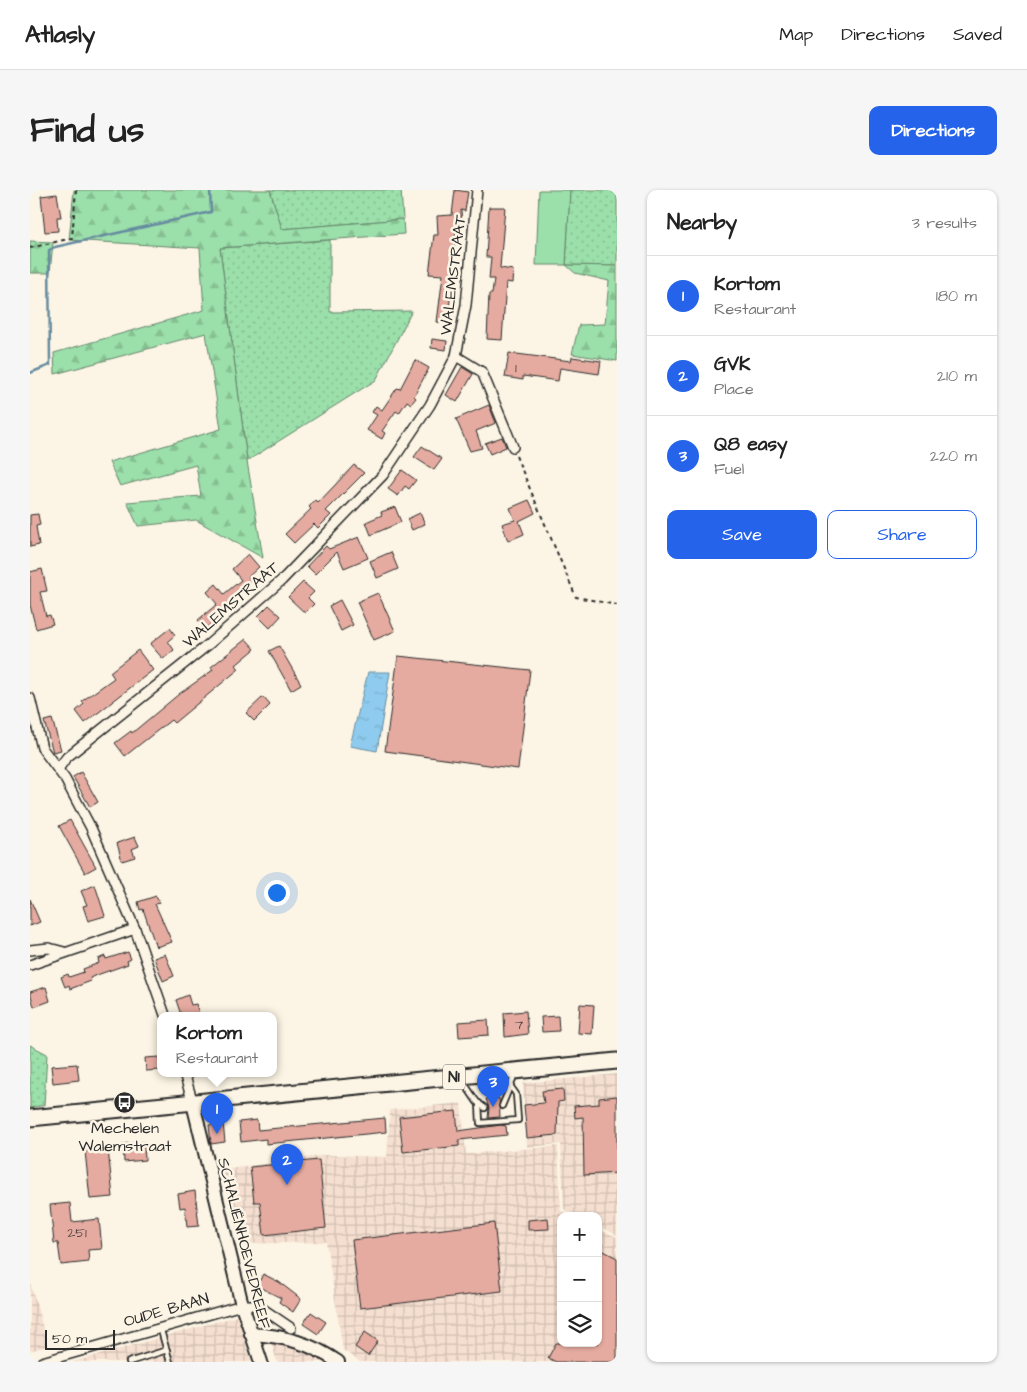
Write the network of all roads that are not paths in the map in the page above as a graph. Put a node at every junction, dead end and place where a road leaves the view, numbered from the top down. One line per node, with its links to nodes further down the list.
1 (477, 190): 2 (street, WALEMSTRAAT)
2 (456, 356): 3 (street); 5 (street, WALEMSTRAAT)
3 (513, 448)
4 (30, 698): 5 (street)
5 (58, 769): 6 (street)
6 (135, 929): 8 (street); 10 (street)
7 (30, 950): 8 (street)
8 (65, 952): 9 (street)
9 (30, 965)
10 (163, 1012)
11 (617, 1061): 12 (main road, N1)
12 (516, 1071): 13 (main road, N1); 15 (lane)
13 (460, 1076): 16 (main road, N1); 17 (lane)
14 (185, 1077): 16 (street)
15 (511, 1087): 17 (lane); 18 (lane)
16 (193, 1103): 20 (main road, N1); 21 (street, SCHALIËNHOEVEDREEF)
17 (479, 1103): 19 (lane)
18 (502, 1106)
19 (485, 1108)
20 (30, 1118)
21 (242, 1305): 22 (street, OUDE BAAN); 23 (street); 24 (street, SCHALIËNHOEVEDREEF)
22 (160, 1327): 25 (lane); 26 (street, OUDE BAAN)
23 (291, 1328)
24 (251, 1334): 29 (street, SCHALIËNHOEVEDREEF); 30 (street)
25 (167, 1350): 27 (lane); 28 (lane)
26 (42, 1362)
27 (128, 1362)
28 (170, 1362)
29 (261, 1362)
30 (338, 1362)

